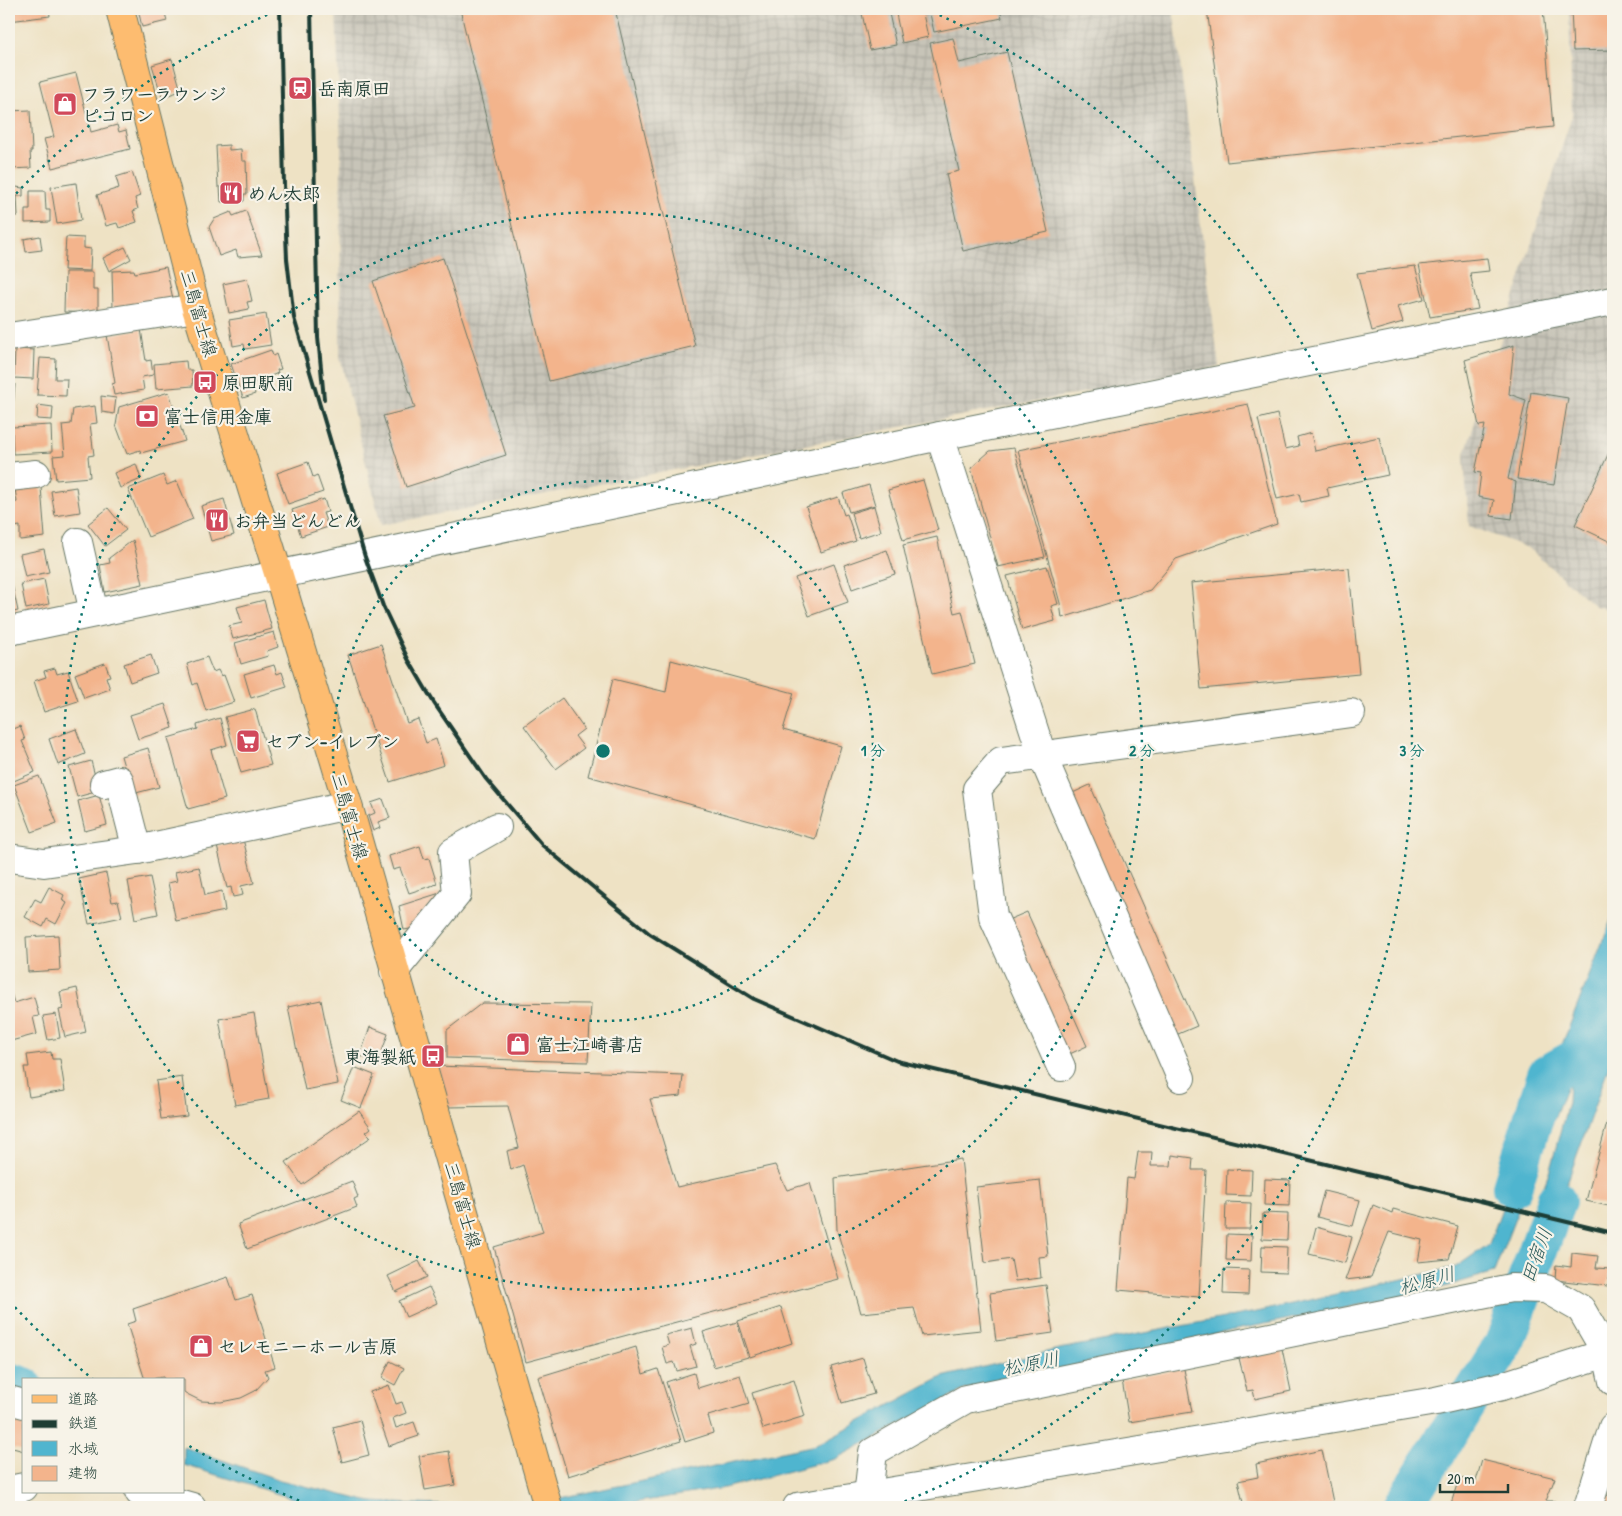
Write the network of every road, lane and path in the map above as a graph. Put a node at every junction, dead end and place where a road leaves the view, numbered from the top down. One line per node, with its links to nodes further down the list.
1 (120, 9): 3 (main road, 三島富士線)
2 (1613, 301): 5 (street)
3 (196, 308): 4 (street); 9 (main road, 三島富士線)
4 (9, 337)
5 (940, 436): 9 (street); 13 (street)
6 (36, 474): 7 (street)
7 (9, 477)
8 (78, 542): 10 (street)
9 (280, 576): 10 (street); 15 (main road, 三島富士線)
10 (94, 613): 11 (street)
11 (9, 631)
12 (1351, 713): 13 (street)
13 (1042, 755): 20 (street); 21 (street)
14 (104, 784): 17 (street)
15 (348, 805): 17 (street); 19 (main road, 三島富士線)
16 (497, 827): 19 (street)
17 (137, 850): 18 (street)
18 (9, 858)
19 (394, 971): 31 (main road, 三島富士線)
20 (1062, 1067)
21 (1182, 1078)
22 (1610, 1352): 23 (street); 30 (street); 30 (street)
23 (1613, 1380)
24 (9, 1400): 25 (street)
25 (22, 1403)
26 (1613, 1427): 34 (street)
27 (22, 1487): 28 (street)
28 (9, 1490)
29 (147, 1494): 32 (street)
30 (868, 1496): 33 (street)
31 (547, 1503)
32 (192, 1507)
33 (803, 1507)
34 (1588, 1507)

